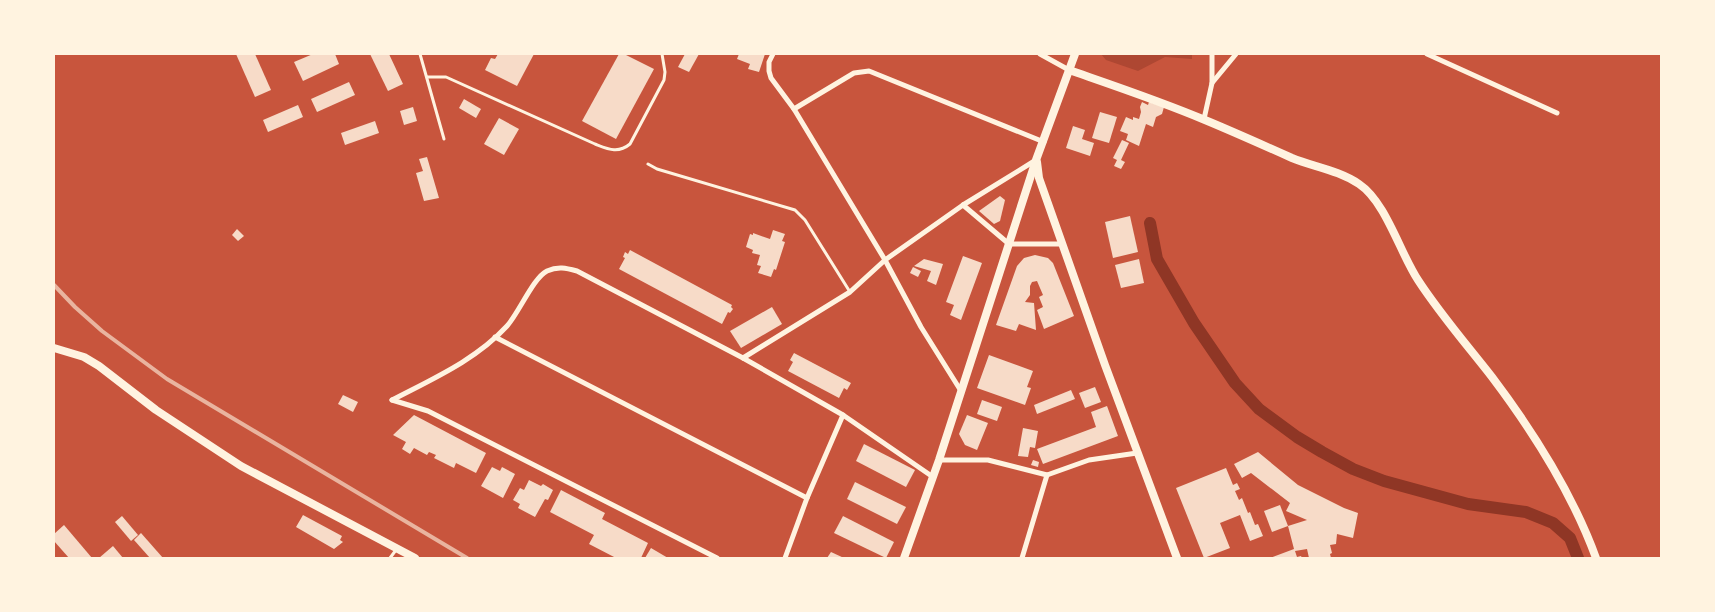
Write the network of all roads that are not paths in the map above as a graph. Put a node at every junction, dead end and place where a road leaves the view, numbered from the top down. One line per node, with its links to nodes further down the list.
1 (420, 54): 10 (lane)
2 (662, 54): 10 (lane)
3 (772, 54): 12 (street)
4 (1040, 54): 9 (street)
5 (1075, 54): 9 (street)
6 (1212, 54): 11 (street)
7 (1236, 54): 11 (street)
8 (1427, 54): 13 (street)
9 (1069, 70): 14 (street); 16 (street)
10 (427, 77): 15 (lane)
11 (1212, 83): 14 (street)
12 (794, 110): 16 (street); 22 (street)
13 (1557, 113)
14 (1204, 119): 42 (street)
15 (444, 139)
16 (1044, 142): 17 (street)
17 (1036, 160): 19 (street); 20 (street); 21 (street)
18 (648, 164): 23 (lane)
19 (963, 206): 20 (street); 22 (street)
20 (1009, 244): 21 (street); 27 (street)
21 (1062, 244): 29 (street)
22 (885, 260): 23 (street); 27 (street)
23 (850, 292): 26 (street)
24 (495, 337): 26 (street); 33 (street); 37 (street)
25 (54, 348): 34 (street)
26 (743, 358): 28 (street)
27 (961, 391): 30 (street)
28 (843, 415): 32 (street); 33 (street)
29 (1138, 452): 31 (street); 41 (street)
30 (939, 460): 31 (street); 32 (street)
31 (1047, 475): 40 (street)
32 (933, 477): 39 (street)
33 (807, 498): 38 (street)
34 (396, 549): 35 (lane); 36 (street)
35 (390, 558)
36 (415, 558)
37 (717, 558)
38 (785, 558)
39 (904, 558)
40 (1022, 558)
41 (1177, 558)
42 (1596, 558)

